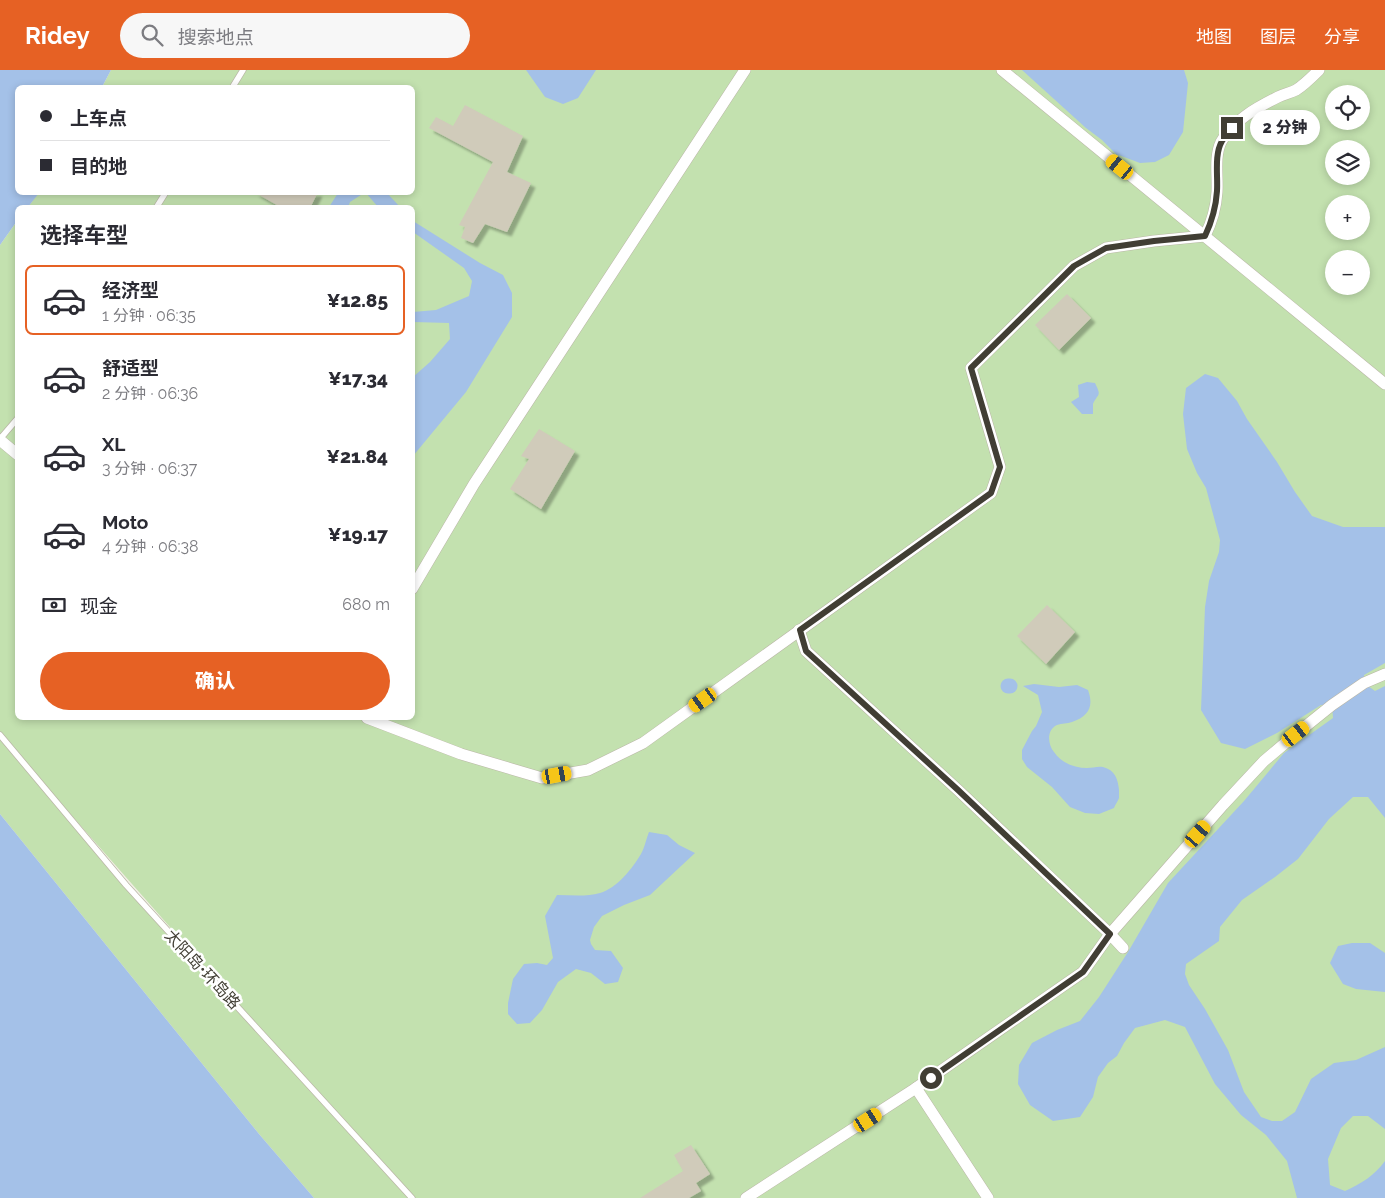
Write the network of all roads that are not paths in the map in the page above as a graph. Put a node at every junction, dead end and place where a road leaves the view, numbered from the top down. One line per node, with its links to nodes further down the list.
1 (243, 70): 5 (lane)
2 (745, 70): 11 (street)
3 (1002, 70): 6 (street)
4 (1319, 70): 6 (street)
5 (234, 85)
6 (1205, 236): 7 (street); 12 (street)
7 (1385, 384)
8 (15, 422): 9 (lane)
9 (0, 440): 10 (street)
10 (15, 452)
11 (415, 584)
12 (800, 630): 14 (street); 16 (street)
13 (1385, 674): 16 (street)
14 (372, 720)
15 (0, 734): 19 (lane, 太阳岛•环岛路)
16 (1110, 934): 17 (street); 18 (street)
17 (1123, 948)
18 (916, 1088): 20 (street); 21 (street)
19 (412, 1198)
20 (746, 1198)
21 (988, 1198)

